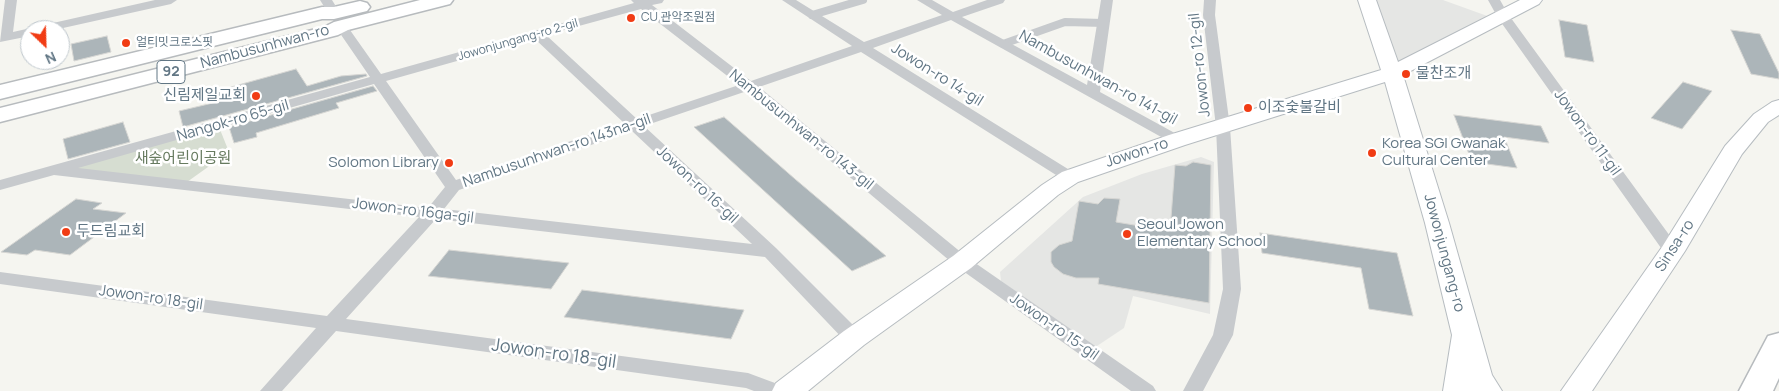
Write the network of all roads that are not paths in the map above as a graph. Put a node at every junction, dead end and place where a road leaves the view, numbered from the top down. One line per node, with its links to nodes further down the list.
1 (11, 0): 23 (street)
2 (171, 0): 19 (street)
3 (388, 0): 16 (main road, Nambusunhwan-ro / 92)
4 (443, 0): 16 (main road, Nambusunhwan-ro / 92)
5 (658, 0): 14 (street, Jowonjungang-ro 2-gil)
6 (788, 0): 17 (street, Jowon-ro 14-gil)
7 (863, 0): 17 (lane)
8 (923, 0): 18 (street, Nambusunhwan-ro 141-gil)
9 (999, 0): 18 (street, Nambusunhwan-ro 143na-gil)
10 (1107, 0): 20 (street)
11 (1210, 0): 34 (street, Jowon-ro 12-gil)
12 (1367, 0): 26 (street, Jowonjungang-ro)
13 (1533, 0): 15 (street, Jowon-ro)
14 (640, 2): 22 (street, Jowonjungang-ro 2-gil); 28 (street, Nambusunhwan-ro 143-gil)
15 (1498, 8): 26 (street, Jowon-ro); 41 (street, Jowon-ro 11-gil)
16 (334, 13): 27 (street); 29 (main road, Nambusunhwan-ro / 92); 32 (main road, Nambusunhwan-ro / 92)
17 (812, 15): 25 (street, Jowon-ro 14-gil)
18 (953, 16): 24 (street, Nambusunhwan-ro 141-gil); 25 (street, Nambusunhwan-ro 143na-gil)
19 (70, 23)
20 (1104, 23): 24 (lane, Nambusunhwan-ro 141-gil); 30 (street)
21 (20, 34): 23 (street)
22 (538, 34): 27 (street, Jowonjungang-ro 2-gil); 33 (street, Jowon-ro 16-gil)
23 (3, 38)
24 (1003, 44): 30 (street, Nambusunhwan-ro 141-gil)
25 (861, 47): 28 (street, Nambusunhwan-ro 143na-gil); 37 (street, Jowon-ro 14-gil)
26 (1392, 73): 34 (street, Jowon-ro); 46 (street, Jowonjungang-ro)
27 (379, 80): 36 (street, Nangok-ro 65-gil); 39 (street)
28 (749, 86): 33 (street, Nambusunhwan-ro 143na-gil); 43 (street, Nambusunhwan-ro 143-gil)
29 (0, 92)
30 (1093, 94): 35 (street, Nambusunhwan-ro 141-gil)
31 (1779, 106): 41 (street, Sinsa-ro)
32 (0, 115)
33 (633, 124): 39 (street, Nambusunhwan-ro 143na-gil); 42 (street, Jowon-ro 16-gil)
34 (1223, 127): 35 (street, Jowon-ro); 53 (street, Jowon-ro 12-gil)
35 (1177, 140): 37 (street, Jowon-ro)
36 (55, 170): 38 (street, Nangok-ro 65-gil); 40 (street, Jowon-ro 16ga-gil)
37 (1070, 177): 43 (street, Jowon-ro)
38 (0, 186)
39 (453, 187): 40 (street, Nambusunhwan-ro 143na-gil)
40 (432, 213): 42 (street, Jowon-ro 16ga-gil); 45 (street, Nambusunhwan-ro 143na-gil)
41 (1672, 251): 56 (street, Sinsa-ro)
42 (770, 252): 47 (street, Jowon-ro 16-gil)
43 (962, 262): 47 (street, Jowon-ro); 52 (street, Jowon-ro 15-gil)
44 (0, 278): 45 (street, Jowon-ro 18-gil)
45 (331, 324): 49 (street); 50 (street, Jowon-ro 18-gil)
46 (1464, 332): 54 (street); 55 (street, Jowonjungang-ro)
47 (854, 338): 51 (street, Jowon-ro)
48 (1779, 344): 57 (main road)
49 (270, 391)
50 (776, 391)
51 (787, 391)
52 (1146, 391)
53 (1193, 391)
54 (1458, 391)
55 (1486, 391)
56 (1576, 391)
57 (1756, 391)

